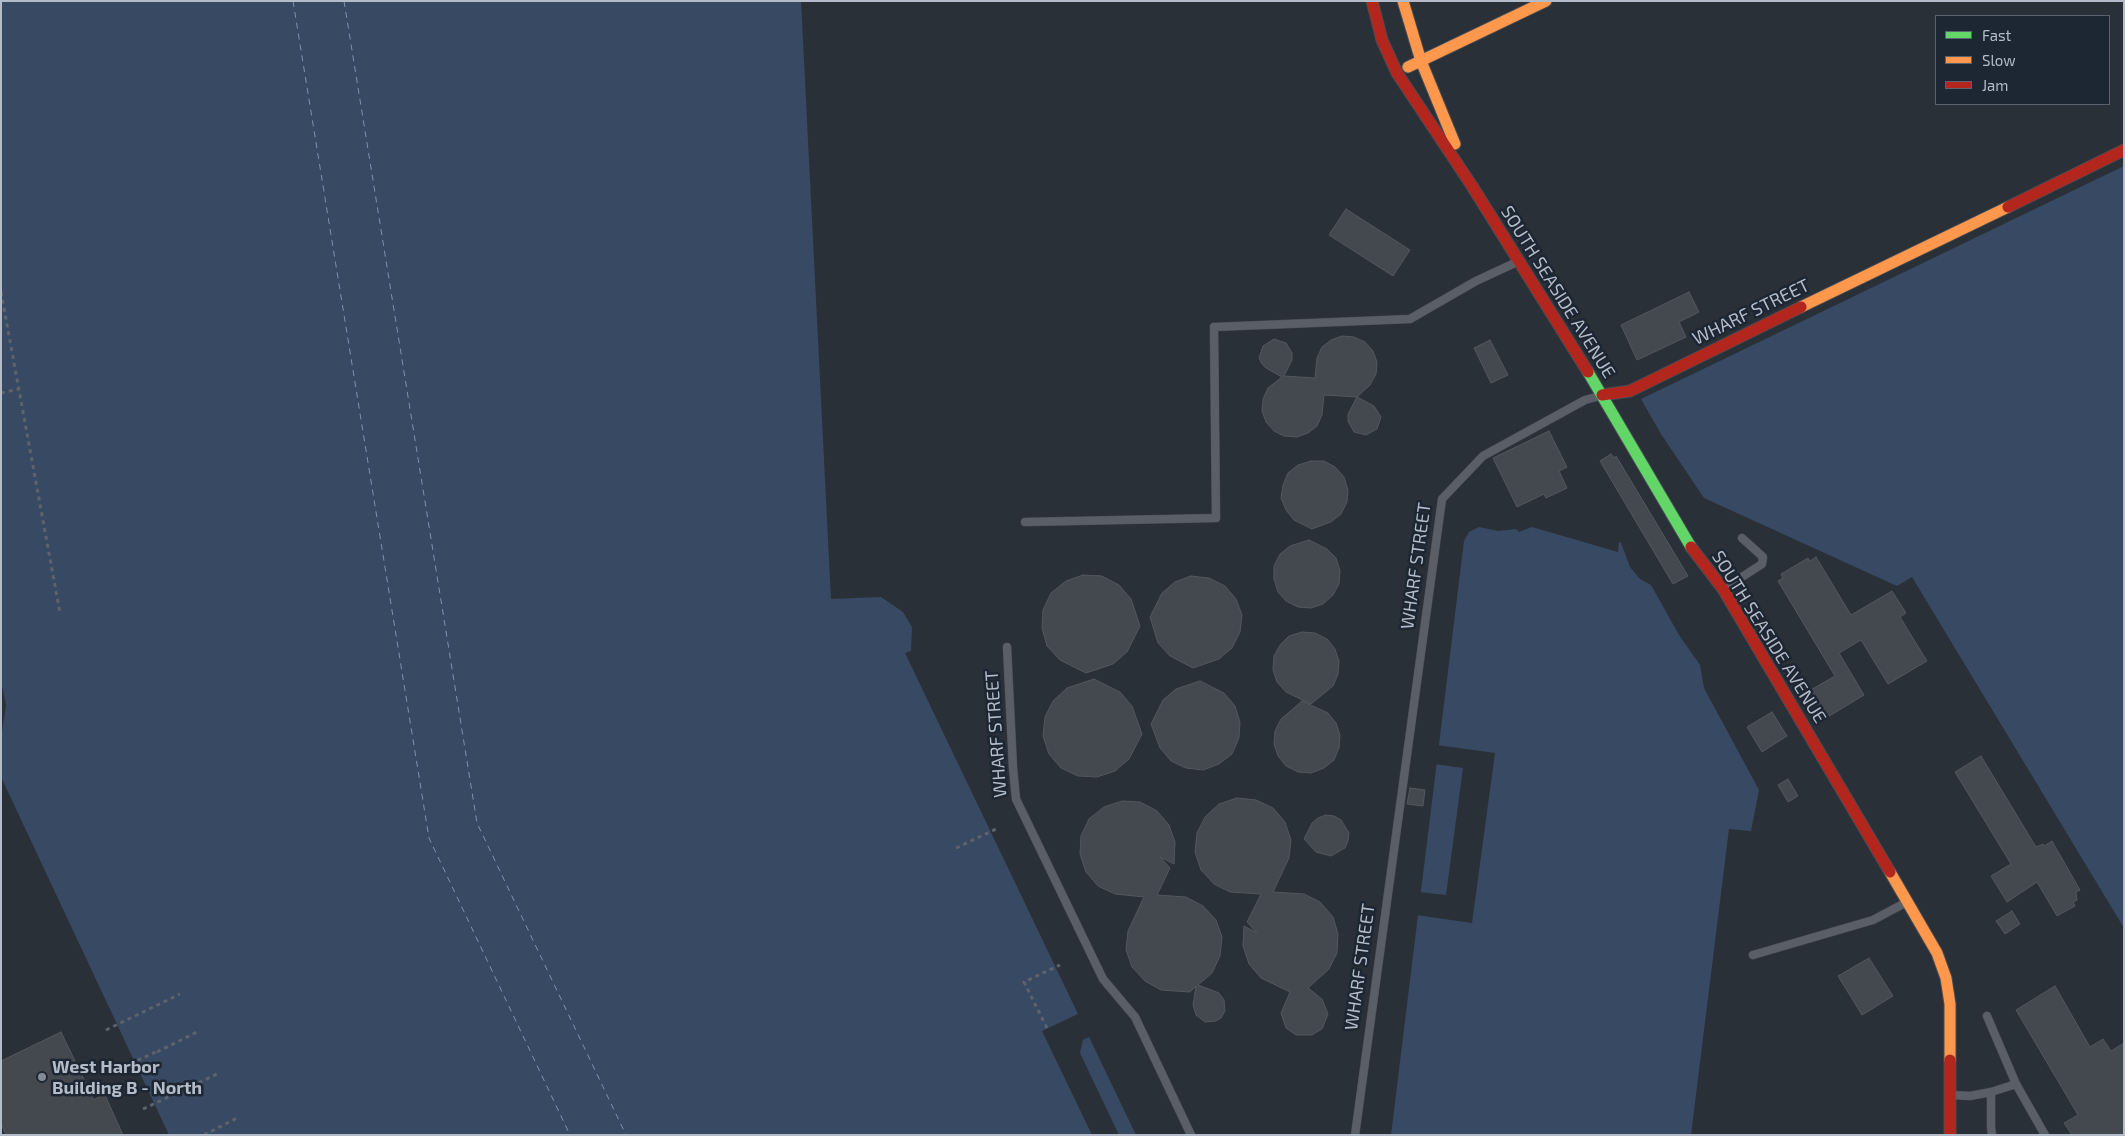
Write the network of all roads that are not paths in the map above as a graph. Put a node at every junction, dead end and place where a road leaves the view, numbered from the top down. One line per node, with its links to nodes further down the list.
1 (1372, 1): 5 (street, SOUTH SEASIDE AVENUE)
2 (1403, 1): 4 (street, SOUTH SEASIDE AVENUE)
3 (1546, 1): 4 (street)
4 (1421, 61): 5 (street); 7 (street, SOUTH SEASIDE AVENUE)
5 (1396, 73): 7 (street, SOUTH SEASIDE AVENUE)
6 (2124, 150): 9 (street, WHARF STREET)
7 (1472, 186): 8 (street, SOUTH SEASIDE AVENUE)
8 (1518, 262): 9 (street, SOUTH SEASIDE AVENUE); 10 (lane)
9 (1602, 395): 12 (street, SOUTH SEASIDE AVENUE); 21 (lane, WHARF STREET)
10 (1025, 522)
11 (1742, 538): 12 (lane)
12 (1723, 589): 14 (street, SOUTH SEASIDE AVENUE)
13 (1007, 647): 20 (lane, WHARF STREET)
14 (1907, 902): 15 (lane); 19 (street, SOUTH SEASIDE AVENUE)
15 (1753, 955)
16 (1987, 1016): 17 (lane)
17 (2016, 1084): 18 (lane); 24 (lane)
18 (1992, 1092): 19 (lane); 23 (lane)
19 (1950, 1095): 22 (street, SOUTH SEASIDE AVENUE)
20 (1191, 1135)
21 (1355, 1135)
22 (1950, 1135)
23 (1992, 1135)
24 (2045, 1135)

